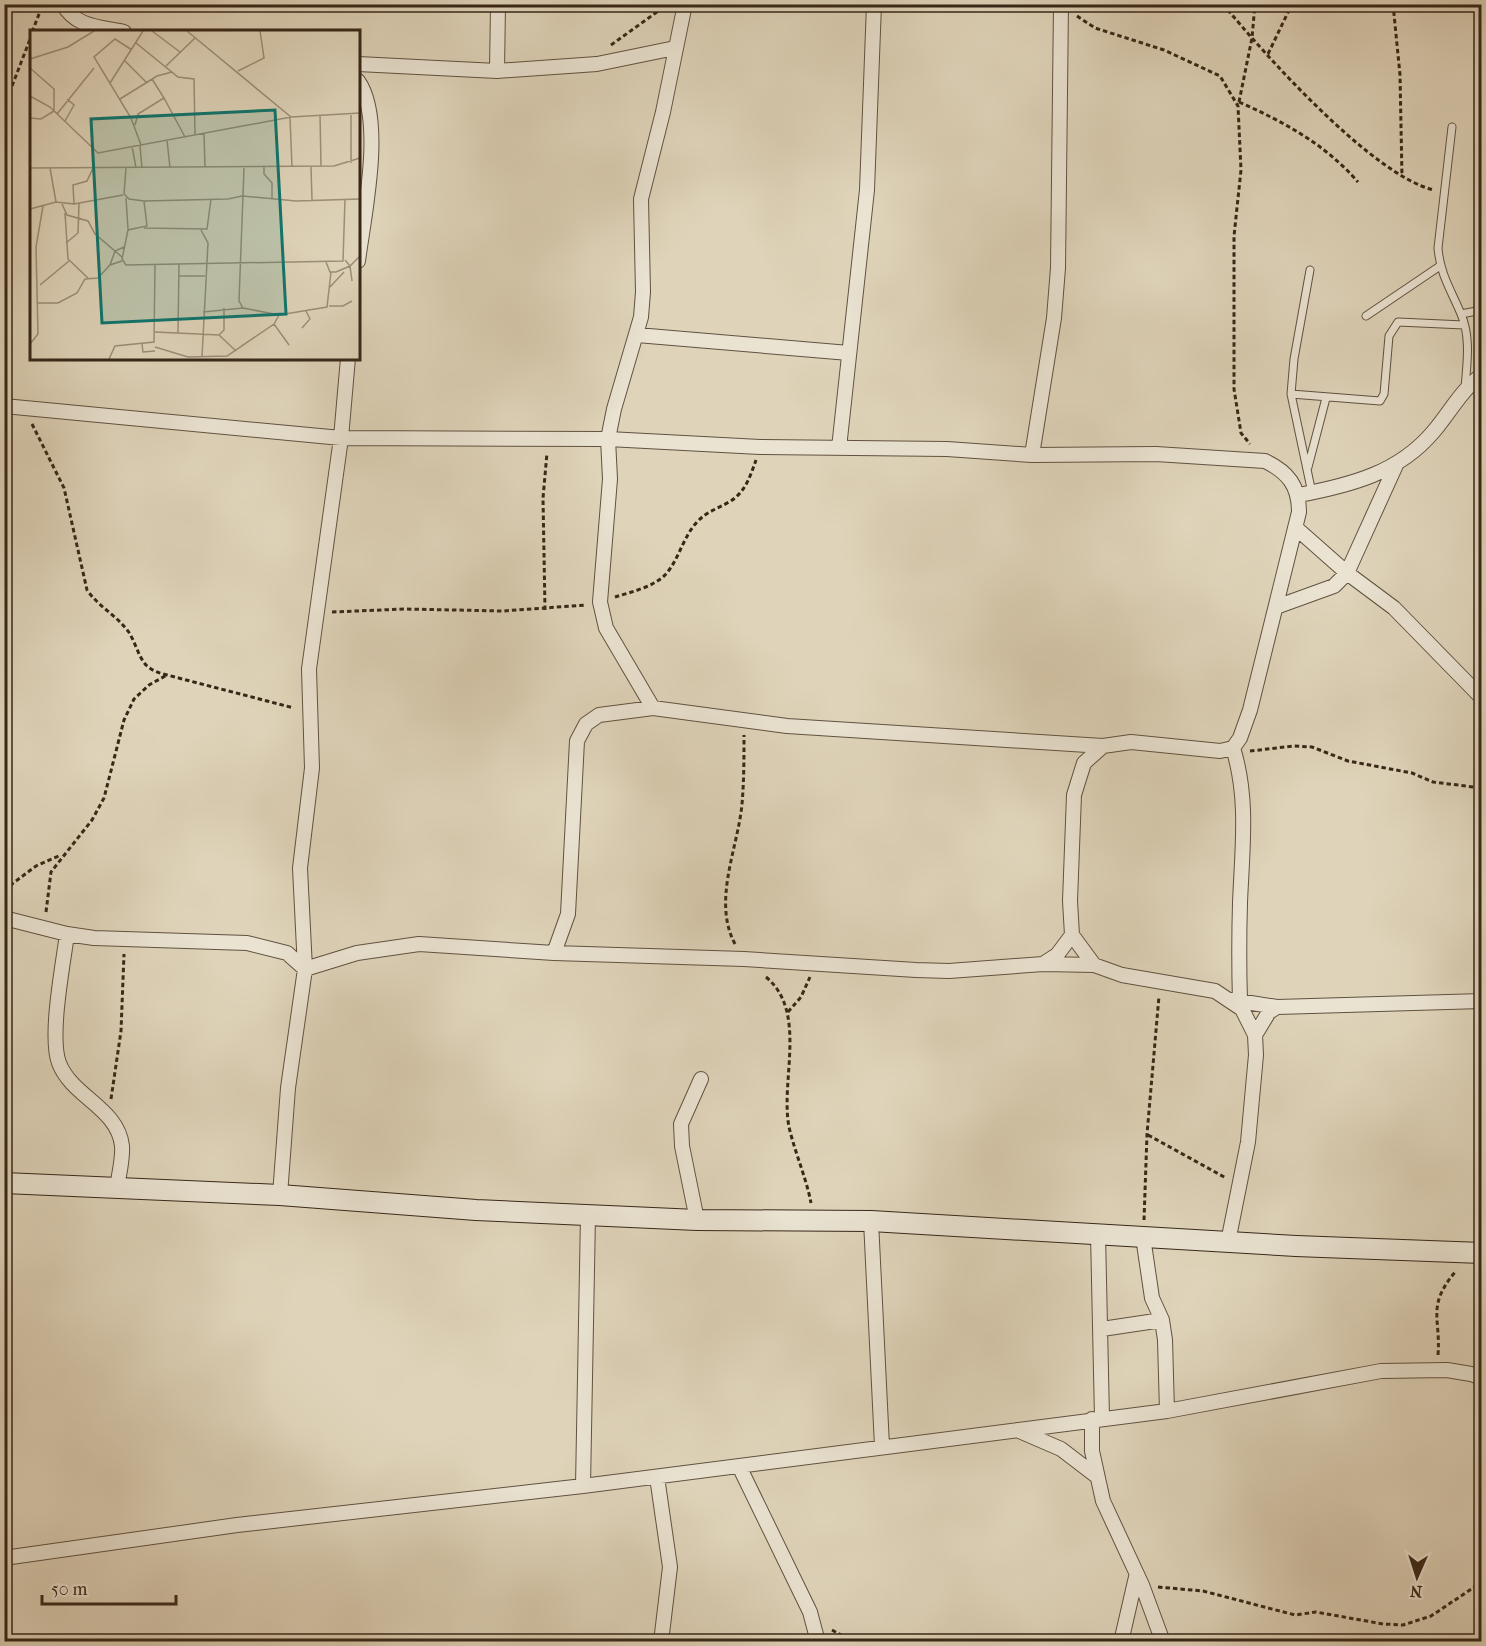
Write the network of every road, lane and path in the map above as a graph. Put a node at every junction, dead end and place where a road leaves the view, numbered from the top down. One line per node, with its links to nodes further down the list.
1 (43, 4): 12 (path)
2 (63, 4): 13 (street)
3 (498, 4): 20 (street)
4 (668, 4): 19 (path)
5 (685, 4): 16 (street)
6 (874, 4): 36 (street)
7 (1223, 4): 15 (path)
8 (1255, 4): 15 (path)
9 (1292, 4): 17 (path)
10 (1393, 4): 25 (path)
11 (1067, 8): 22 (path); 49 (street)
12 (33, 30)
13 (114, 30)
14 (30, 38): 23 (path)
15 (1252, 38): 17 (path); 22 (path)
16 (675, 48): 19 (street); 35 (street)
17 (1268, 54): 25 (path)
18 (360, 64): 20 (street)
19 (597, 64): 20 (street)
20 (497, 70)
21 (360, 84): 28 (street)
22 (1238, 104): 26 (path); 50 (path)
23 (4, 107)
24 (1452, 127): 27 (lane)
25 (1402, 177): 27 (path)
26 (1358, 182)
27 (1443, 192): 29 (lane)
28 (360, 241)
29 (1440, 266): 32 (lane); 33 (lane)
30 (1310, 270): 40 (lane)
31 (1482, 310): 32 (lane)
32 (1461, 314): 34 (lane)
33 (1366, 316)
34 (1464, 325): 39 (lane); 41 (lane)
35 (637, 335): 36 (street); 45 (street)
36 (849, 353): 48 (street)
37 (348, 360): 44 (street)
38 (1482, 375): 39 (street)
39 (1465, 390): 51 (street)
40 (1291, 394): 41 (lane); 52 (lane)
41 (1326, 398): 52 (lane)
42 (4, 406): 43 (street)
43 (23, 408): 44 (street); 60 (path)
44 (341, 438): 46 (street); 59 (street)
45 (608, 439): 46 (street); 47 (street); 56 (street)
46 (549, 440): 58 (path)
47 (760, 447): 48 (street); 56 (path)
48 (838, 448): 49 (street)
49 (1032, 455): 50 (street)
50 (1265, 461): 53 (street)
51 (1396, 465): 53 (street); 55 (street)
52 (1308, 470): 53 (lane)
53 (1306, 494): 54 (street)
54 (1296, 528): 55 (street); 57 (street)
55 (1347, 573): 57 (street); 61 (street)
56 (600, 602): 58 (path); 62 (street)
57 (1276, 607): 66 (street)
58 (545, 610): 59 (path)
59 (315, 612): 63 (street)
60 (167, 675): 63 (path); 68 (path)
61 (1482, 698)
62 (653, 708): 64 (street); 75 (street)
63 (310, 712): 80 (street)
64 (744, 721): 65 (street); 76 (path)
65 (1103, 746): 66 (street); 73 (street)
66 (1234, 751): 67 (path); 82 (street)
67 (1482, 788)
68 (62, 855): 69 (path); 71 (path)
69 (4, 890)
70 (4, 918): 71 (street)
71 (46, 930): 72 (street)
72 (67, 934): 74 (street); 88 (street)
73 (1072, 935): 77 (street); 79 (street)
74 (124, 940): 80 (street); 88 (path)
75 (554, 953): 76 (street); 80 (street)
76 (744, 959): 78 (street); 85 (path)
77 (1043, 964): 78 (street); 79 (street)
78 (815, 965): 85 (path)
79 (1094, 965): 81 (street)
80 (304, 969): 93 (street)
81 (1159, 982): 82 (street); 89 (path)
82 (1236, 1000): 84 (street); 86 (street)
83 (1482, 1001): 84 (street)
84 (1277, 1007): 86 (street)
85 (788, 1012): 96 (path)
86 (1255, 1035): 92 (street)
87 (701, 1079): 95 (street)
88 (109, 1116): 91 (street)
89 (1147, 1134): 92 (path); 99 (path)
90 (4, 1184): 91 (street)
91 (117, 1187): 93 (street)
92 (1240, 1188): 100 (street)
93 (280, 1195): 94 (street)
94 (588, 1215): 95 (street); 113 (street)
95 (697, 1220): 96 (street)
96 (814, 1221): 97 (street)
97 (871, 1221): 98 (street); 109 (street)
98 (1098, 1234): 99 (street); 103 (street)
99 (1143, 1237): 100 (street); 102 (street)
100 (1228, 1242): 101 (street)
101 (1477, 1253): 104 (path)
102 (1162, 1320): 103 (street); 106 (street)
103 (1102, 1329): 107 (street)
104 (1426, 1369): 105 (street); 106 (street)
105 (1482, 1378)
106 (1167, 1410): 107 (street)
107 (1097, 1419): 108 (street); 111 (street)
108 (1015, 1430): 109 (street); 111 (street)
109 (882, 1446): 110 (street)
110 (739, 1466): 112 (street); 117 (street)
111 (1095, 1475): 115 (street)
112 (657, 1476): 113 (street); 118 (street)
113 (583, 1486): 114 (street)
114 (4, 1558)
115 (1139, 1581): 116 (path); 121 (street); 122 (street)
116 (1482, 1582)
117 (810, 1612): 119 (street); 120 (path)
118 (661, 1641)
119 (818, 1641)
120 (865, 1641)
121 (1121, 1641)
122 (1163, 1641)

